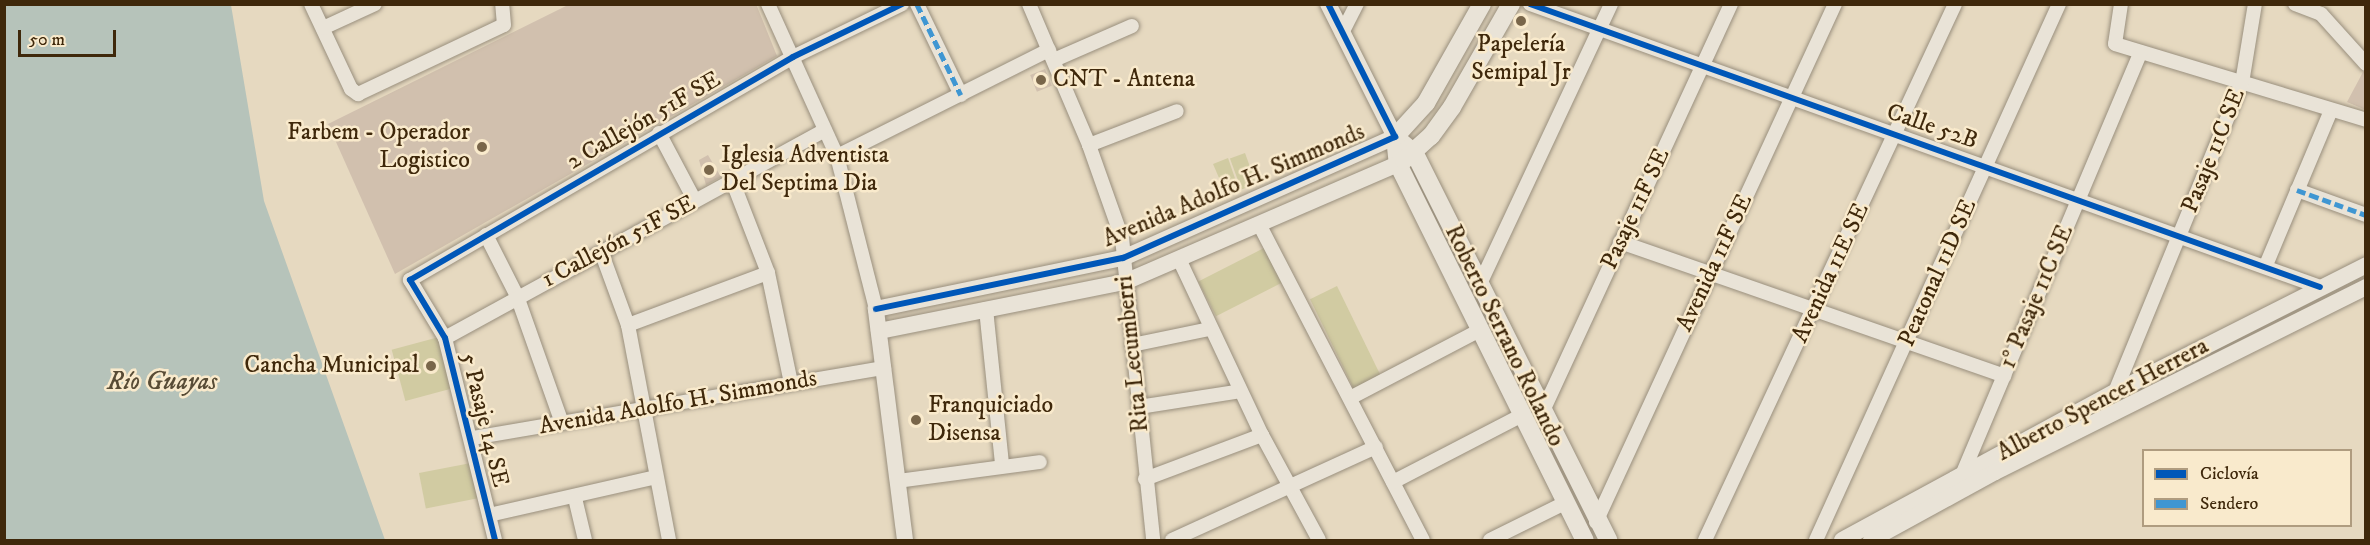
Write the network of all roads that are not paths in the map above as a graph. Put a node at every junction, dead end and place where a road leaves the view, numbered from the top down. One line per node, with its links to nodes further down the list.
1 (311, 4): 24 (street)
2 (375, 4): 24 (street)
3 (502, 4): 24 (street)
4 (768, 4): 29 (street)
5 (902, 4): 21 (street, 2 Callejón 51F SE)
6 (917, 4): 33 (street)
7 (1029, 4): 28 (street, Rita Lecumberri)
8 (1328, 4): 26 (street, Roberto Serrano Rolando)
9 (1357, 4): 26 (street)
10 (1482, 4): 41 (main road, Avenida Adolfo H. Simmonds)
11 (1511, 4): 43 (main road, Avenida Adolfo H. Simmonds)
12 (1530, 4): 25 (street, Calle 52B)
13 (1611, 4): 25 (street)
14 (1731, 4): 31 (street, Pasaje 11F SE)
15 (1835, 4): 34 (street, Avenida 11F SE)
16 (1955, 4): 40 (street, Avenida 11E SE)
17 (2059, 4): 46 (street, Peatonal 11D SE)
18 (2121, 4): 27 (street)
19 (2255, 4): 32 (street, Pasaje 11C SE)
20 (2295, 4): 22 (street)
21 (878, 9): 29 (street, 2 Callejón 51F SE)
22 (2324, 9): 30 (street)
23 (1132, 26): 28 (street)
24 (323, 28)
25 (1600, 28): 31 (street, Calle 52B); 65 (street)
26 (1342, 33): 41 (street, Roberto Serrano Rolando)
27 (2141, 52): 32 (street); 49 (street, 1° Pasaje 11C SE)
28 (1051, 55): 33 (street); 42 (street, Rita Lecumberri)
29 (793, 57): 38 (street); 39 (street, 2 Callejón 51F SE)
30 (2366, 64)
31 (1703, 65): 34 (street, Calle 52B); 55 (street, Pasaje 11F SE)
32 (2242, 83): 35 (street); 53 (street, Pasaje 11C SE)
33 (961, 95): 44 (street)
34 (1793, 96): 40 (street, Calle 52B); 62 (street, Avenida 11F SE)
35 (2331, 110): 37 (street); 48 (street)
36 (1177, 111): 42 (street)
37 (2366, 120)
38 (825, 130): 44 (street); 47 (street, 1 Callejón 51F SE)
39 (659, 133): 50 (street); 54 (street, 2 Callejón 51F SE)
40 (1896, 134): 46 (street, Calle 52B); 71 (street, Avenida 11E SE)
41 (1395, 137): 43 (main road, Roberto Serrano Rolando); 45 (main road, Roberto Serrano Rolando); 57 (street, Avenida Adolfo H. Simmonds)
42 (1089, 145): 57 (street, Rita Lecumberri)
43 (1415, 153): 45 (main road, Avenida Adolfo H. Simmonds); 65 (main road, Roberto Serrano Rolando)
44 (837, 156): 69 (street)
45 (1398, 164): 52 (street, Avenida Adolfo H. Simmonds); 74 (main road, Roberto Serrano Rolando)
46 (1986, 165): 49 (street, Calle 52B); 77 (street, Peatonal 11D SE)
47 (732, 180): 50 (street, 1 Callejón 51F SE); 61 (street)
48 (2297, 190): 51 (street); 59 (street)
49 (2079, 198): 53 (street, Calle 52B); 80 (street, 1° Pasaje 11C SE)
50 (695, 201): 56 (street, 1 Callejón 51F SE)
51 (2366, 215)
52 (1259, 224): 58 (street, Avenida Adolfo H. Simmonds); 84 (street)
53 (2179, 234): 59 (street, Calle 52B); 83 (street, Pasaje 11C SE)
54 (486, 235): 63 (street, 2 Callejón 51F SE); 68 (street)
55 (1620, 242): 62 (street); 87 (street, Pasaje 11F SE)
56 (602, 254): 68 (street, 1 Callejón 51F SE); 72 (street)
57 (1123, 258): 64 (street, Rita Lecumberri); 69 (street, Avenida Adolfo H. Simmonds)
58 (1179, 259): 64 (street, Avenida Adolfo H. Simmonds); 73 (street)
59 (2266, 265): 66 (street, Calle 52B)
60 (2366, 265): 66 (street, Alberto Spencer Herrera)
61 (768, 273): 72 (street); 81 (street)
62 (1710, 274): 71 (street); 104 (street, Avenida 11F SE)
63 (411, 280): 76 (street, 5 Pasaje 14 SE)
64 (1125, 282): 70 (street, Avenida Adolfo H. Simmonds); 78 (street, Rita Lecumberri)
65 (1479, 286): 87 (main road, Roberto Serrano Rolando)
66 (2320, 287): 83 (street, Alberto Spencer Herrera)
67 (2366, 287): 119 (street, Alberto Spencer Herrera)
68 (517, 296): 76 (street, 1 Callejón 51F SE); 89 (street)
69 (876, 309): 75 (street)
70 (986, 309): 75 (street, Avenida Adolfo H. Simmonds); 94 (street)
71 (1813, 311): 77 (street); 116 (street, Avenida 11E SE)
72 (628, 325): 86 (street)
73 (1209, 329): 78 (street); 82 (street)
74 (1480, 330): 84 (street); 88 (main road, Roberto Serrano Rolando)
75 (879, 331): 79 (street)
76 (445, 338): 91 (street, 5 Pasaje 14 SE)
77 (1906, 342): 80 (street); 117 (street, Peatonal 11D SE)
78 (1132, 345): 85 (street, Rita Lecumberri)
79 (884, 368): 81 (street, Avenida Adolfo H. Simmonds); 98 (street)
80 (2004, 376): 95 (street, 1° Pasaje 11C SE)
81 (791, 383): 86 (street, Avenida Adolfo H. Simmonds)
82 (1241, 391): 85 (street); 90 (street)
83 (2115, 392): 95 (street, Alberto Spencer Herrera)
84 (1350, 398): 92 (street)
85 (1139, 407): 97 (street, Rita Lecumberri)
86 (644, 408): 89 (street, Avenida Adolfo H. Simmonds); 96 (street)
87 (1542, 413): 104 (main road, Roberto Serrano Rolando)
88 (1522, 415): 99 (street); 102 (main road, Roberto Serrano Rolando)
89 (562, 423): 91 (street, Avenida Adolfo H. Simmonds)
90 (1262, 435): 97 (street); 100 (street)
91 (472, 438): 103 (street, 5 Pasaje 14 SE)
92 (1376, 447): 99 (street); 100 (street)
93 (1040, 462): 94 (street)
94 (1002, 465): 98 (street)
95 (1962, 475): 118 (street, Alberto Spencer Herrera)
96 (656, 477): 101 (street); 107 (street)
97 (1145, 479): 109 (street, Rita Lecumberri)
98 (898, 481): 108 (street)
99 (1393, 482): 112 (street)
100 (1293, 488): 110 (street); 111 (street)
101 (575, 498): 103 (street); 106 (street)
102 (1565, 503): 113 (street); 114 (main road, Roberto Serrano Rolando)
103 (489, 515): 105 (street, 5 Pasaje 14 SE)
104 (1596, 522): 115 (main road, Roberto Serrano Rolando)
105 (495, 540)
106 (585, 540)
107 (669, 540)
108 (905, 540)
109 (1153, 540)
110 (1172, 540)
111 (1319, 540)
112 (1423, 540)
113 (1491, 540)
114 (1585, 540)
115 (1608, 540)
116 (1705, 540)
117 (1816, 540)
118 (1842, 540)
119 (1871, 540)

